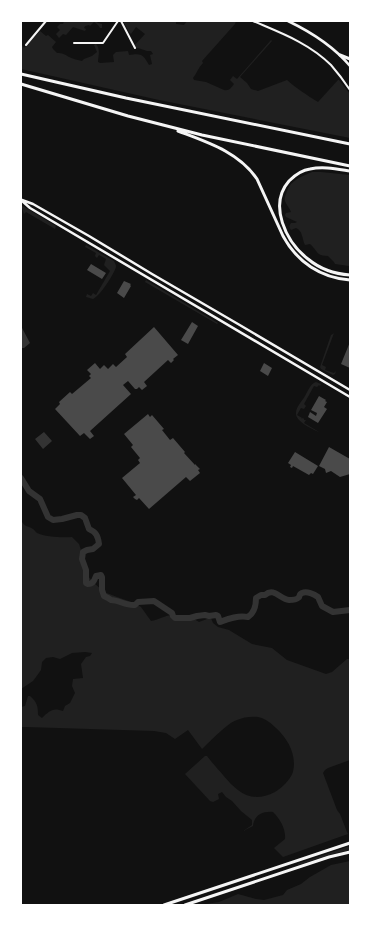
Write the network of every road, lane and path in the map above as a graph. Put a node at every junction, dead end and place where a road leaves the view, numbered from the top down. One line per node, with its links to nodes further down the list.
1 (46, 21): 7 (street)
2 (119, 21): 6 (street); 8 (street)
3 (253, 21): 5 (street)
4 (288, 21): 9 (main road)
5 (260, 22): 14 (street)
6 (74, 43)
7 (26, 45)
8 (135, 48)
9 (340, 55): 10 (main road); 11 (main road)
10 (350, 59)
11 (350, 66)
12 (21, 74): 16 (main road)
13 (21, 84): 15 (main road)
14 (350, 90)
15 (166, 126): 17 (main road); 21 (main road)
16 (350, 144)
17 (350, 166)
18 (350, 171): 20 (main road)
19 (21, 200): 22 (main road); 23 (main road)
20 (350, 275)
21 (350, 280)
22 (350, 390)
23 (350, 397)
24 (350, 843): 26 (main road)
25 (350, 852): 27 (main road)
26 (164, 905)
27 (185, 905)

